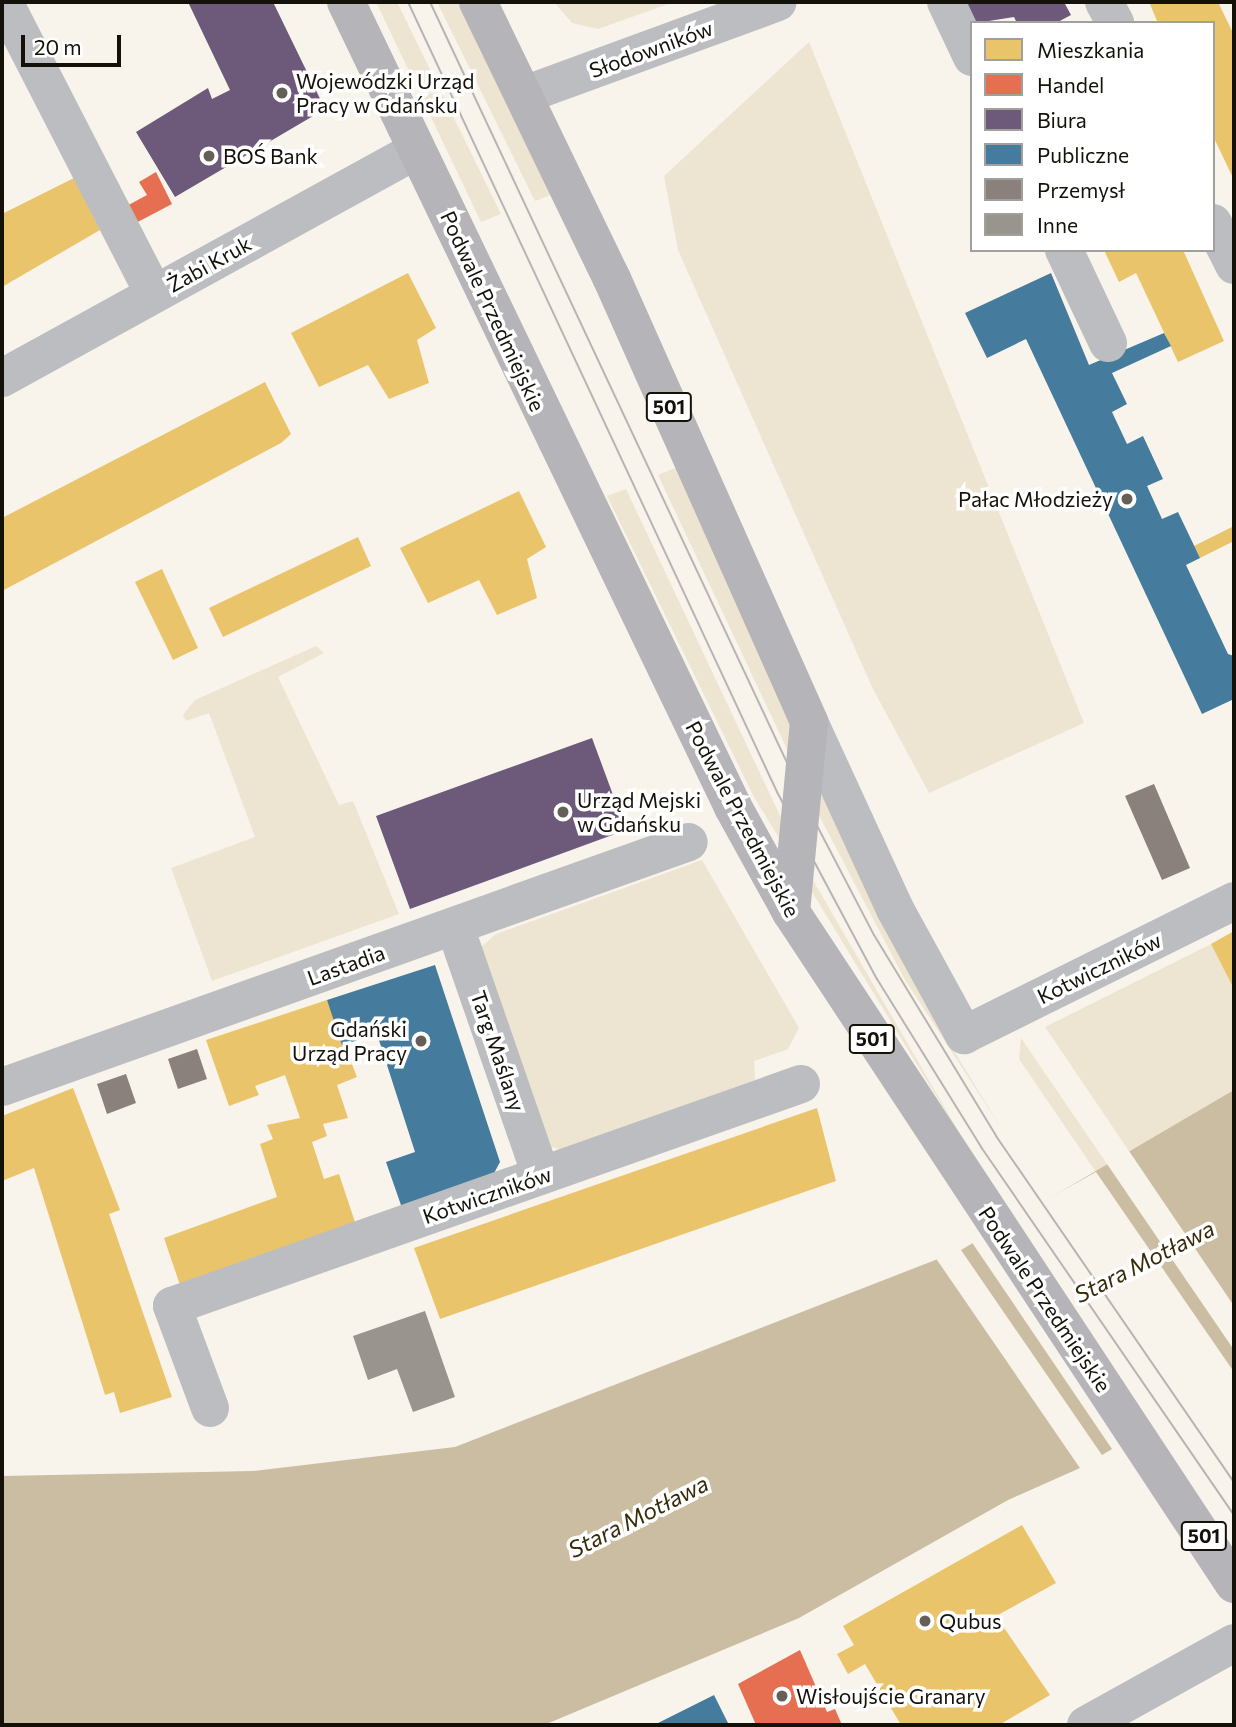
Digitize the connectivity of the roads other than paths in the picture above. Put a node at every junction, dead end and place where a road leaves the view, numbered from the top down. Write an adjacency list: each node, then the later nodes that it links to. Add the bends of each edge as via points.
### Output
1 (4, 2): 14 (street)
2 (346, 2): 10 (main road, Podwale Przedmiejskie / 501)
3 (478, 2): 9 (main road, 501)
4 (778, 2): 9 (street, Słodowników)
5 (946, 2): 8 (street)
6 (1104, 2): 7 (street)
7 (1114, 21)
8 (970, 53)
9 (524, 95): 17 (main road, 501)
10 (416, 150): 14 (street, Żabi Kruk); 20 (main road, Podwale Przedmiejskie / 501, via 733,807)
11 (1215, 227): 13 (street)
12 (1065, 252): 15 (street)
13 (1234, 265)
14 (154, 294): 16 (street, Żabi Kruk)
15 (1108, 343)
16 (2, 378)
17 (809, 722): 19 (street, Kotwiczników, via 895,909 964,1035); 20 (main road)
18 (689, 842): 21 (street, Lastadia)
19 (1234, 901)
20 (791, 912): 26 (main road, Podwale Przedmiejskie / 501)
21 (455, 927): 23 (street, Lastadia); 24 (street, Targ Maślany)
22 (801, 1084): 24 (street, Kotwiczników)
23 (2, 1087)
24 (541, 1176): 25 (street, Kotwiczników, via 172,1306)
25 (210, 1408)
26 (1234, 1584)
27 (1234, 1643): 28 (street)
28 (1086, 1725)

